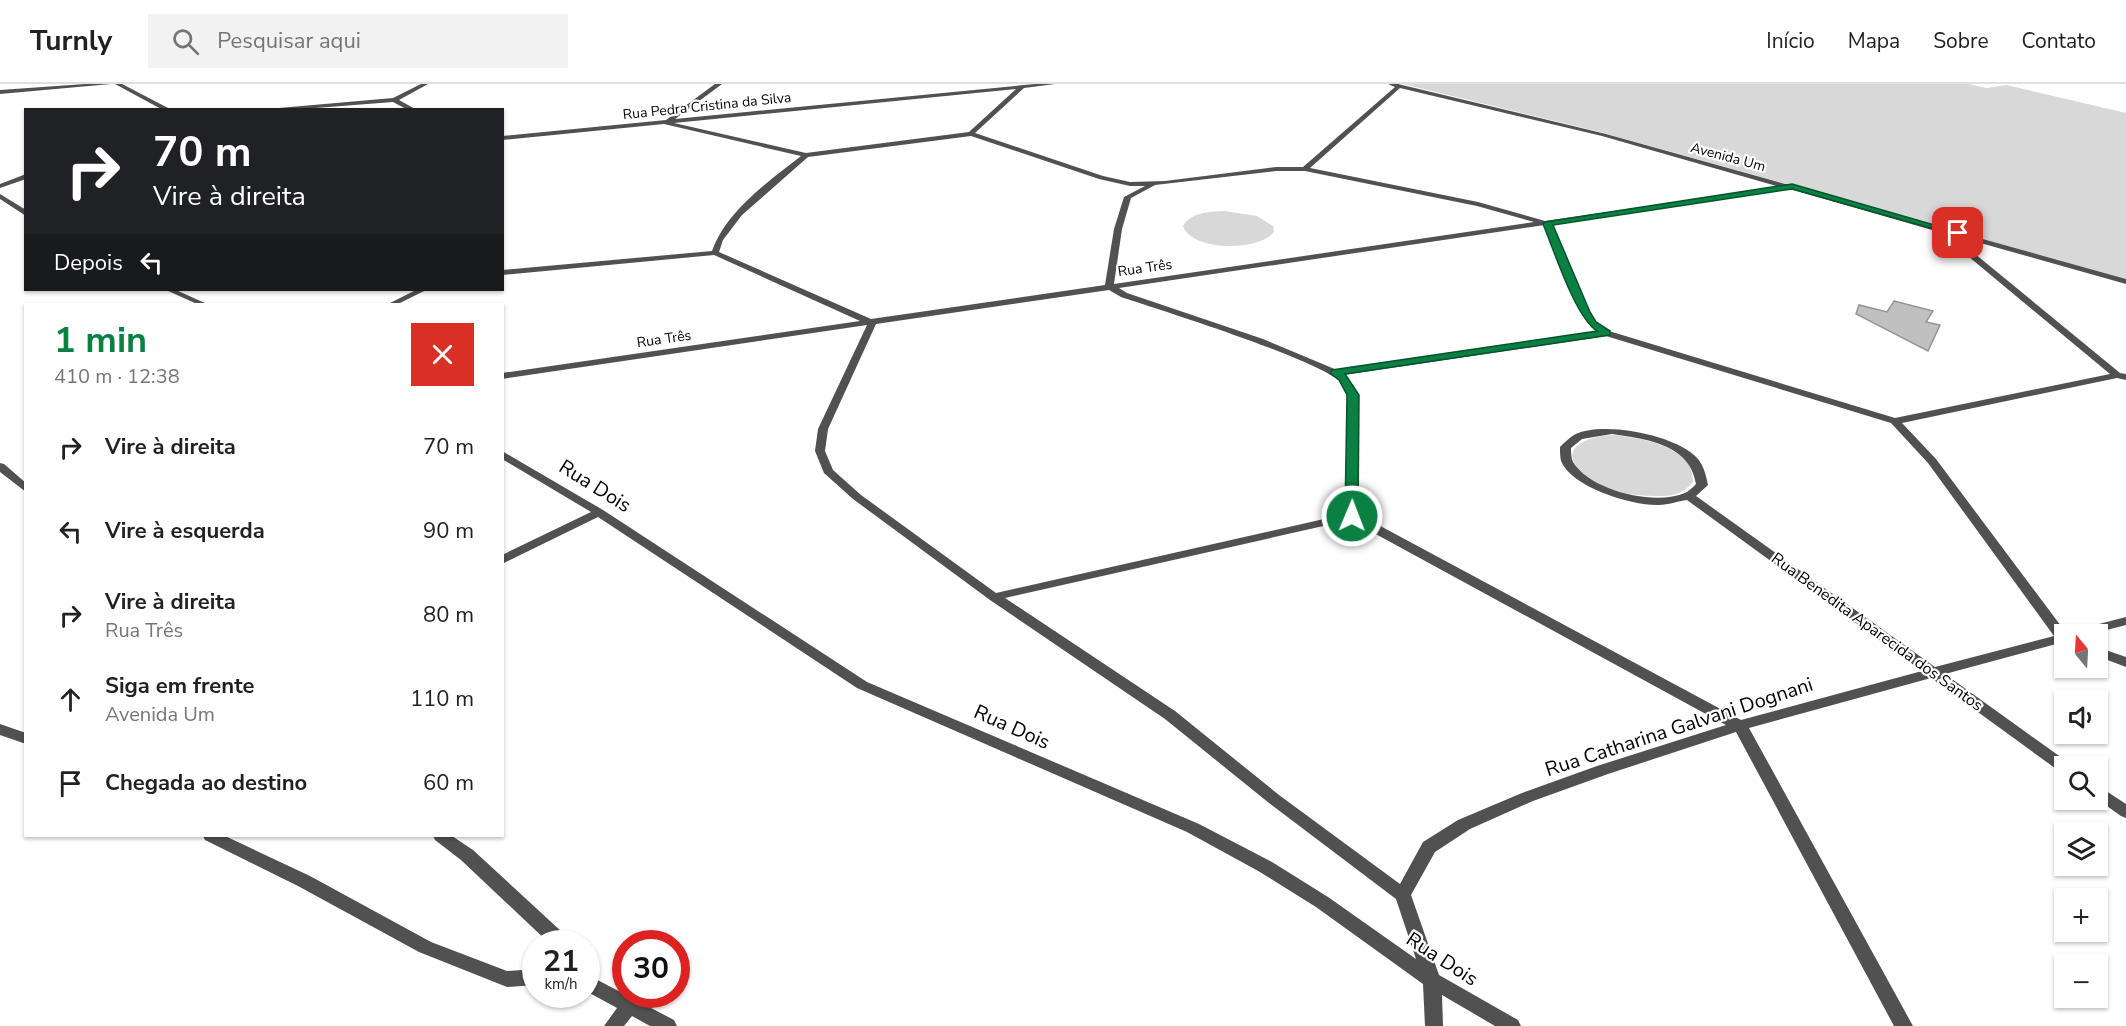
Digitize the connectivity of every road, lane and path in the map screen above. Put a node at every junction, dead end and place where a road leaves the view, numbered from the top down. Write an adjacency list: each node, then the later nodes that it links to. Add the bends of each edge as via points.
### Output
1 (108, 84): 8 (street)
2 (118, 84): 10 (street)
3 (425, 84): 9 (street)
4 (719, 84): 13 (street)
5 (1052, 84): 6 (street, Rua Pedra Cristina da Silva)
6 (1019, 85): 13 (street, Rua Pedra Cristina da Silva); 14 (street)
7 (1395, 85): 17 (street); 23 (street, Avenida Um, via 1604,135)
8 (0, 92)
9 (394, 100): 11 (street); 12 (street)
10 (165, 108)
11 (285, 108)
12 (410, 108)
13 (666, 123): 15 (street, Rua Pedra Cristina da Silva); 16 (street)
14 (971, 134): 16 (street); 19 (street)
15 (504, 138)
16 (806, 155): 29 (street, via 730,224 717,241)
17 (1305, 169): 21 (street); 27 (street, via 1478,204)
18 (24, 177): 22 (street)
19 (1114, 182): 21 (street); 25 (street)
20 (24, 184): 22 (street)
21 (1156, 184): 25 (street)
22 (0, 186)
23 (1792, 187): 27 (street, Rua Três); 28 (street, Avenida Um)
24 (0, 196): 26 (street)
25 (1128, 197): 32 (street, via 1120,218)
26 (24, 213)
27 (1548, 224): 32 (street, Rua Três); 38 (street, via 1585,312)
28 (1937, 227): 31 (street, Avenida Um); 41 (street)
29 (715, 253): 30 (street); 37 (street)
30 (504, 273)
31 (2126, 282)
32 (1109, 286): 37 (street, Rua Três); 39 (street, via 1124,295 1260,341)
33 (172, 291): 35 (street)
34 (420, 291): 36 (street)
35 (201, 303)
36 (394, 303)
37 (872, 323): 40 (street, Rua Três); 50 (street, via 824,429 820,451 828,471 857,497)
38 (1606, 333): 39 (street); 42 (street)
39 (1336, 373): 48 (street, via 1353,395)
40 (504, 376)
41 (2121, 376): 42 (street)
42 (1894, 421): 53 (street, via 1932,461)
43 (504, 455): 47 (street, Rua Dois)
44 (0, 466): 45 (street)
45 (24, 487)
46 (1689, 496): 46 (street, via 1671,501 1616,495 1575,474 1565,461 1564,450 1579,436 1597,432 1658,440 1679,449 1702,473 1702,484); 57 (street, Rua Benedita Aparecida dos Santos)
47 (599, 512): 49 (street); 69 (street, Rua Dois, via 862,685 1193,828 1322,902)
48 (1352, 516): 50 (street); 58 (street)
49 (504, 559)
50 (994, 597): 66 (street, via 1170,715)
51 (2126, 621): 52 (street)
52 (2108, 626)
53 (2054, 627)
54 (2054, 641): 57 (street, Rua Catharina Galvani Dognani)
55 (2108, 655): 56 (street)
56 (2126, 662)
57 (1932, 672): 58 (street, Rua Catharina Galvani Dognani); 61 (street, Rua Benedita Aparecida dos Santos)
58 (1740, 726): 66 (street, Rua Catharina Galvani Dognani, via 1610,766 1510,804 1454,831 1429,846); 76 (street)
59 (0, 729): 60 (street)
60 (24, 738)
61 (2054, 760)
62 (2108, 799): 63 (street)
63 (2126, 812)
64 (213, 837): 68 (street, via 425,947 507,979)
65 (442, 837): 67 (street)
66 (1403, 895): 69 (street)
67 (548, 930)
68 (522, 978)
69 (1432, 980): 74 (street); 75 (street, Rua Dois)
70 (628, 1008): 72 (street)
71 (635, 1008): 73 (street)
72 (614, 1026)
73 (668, 1026)
74 (1434, 1026)
75 (1512, 1026)
76 (1904, 1026)

